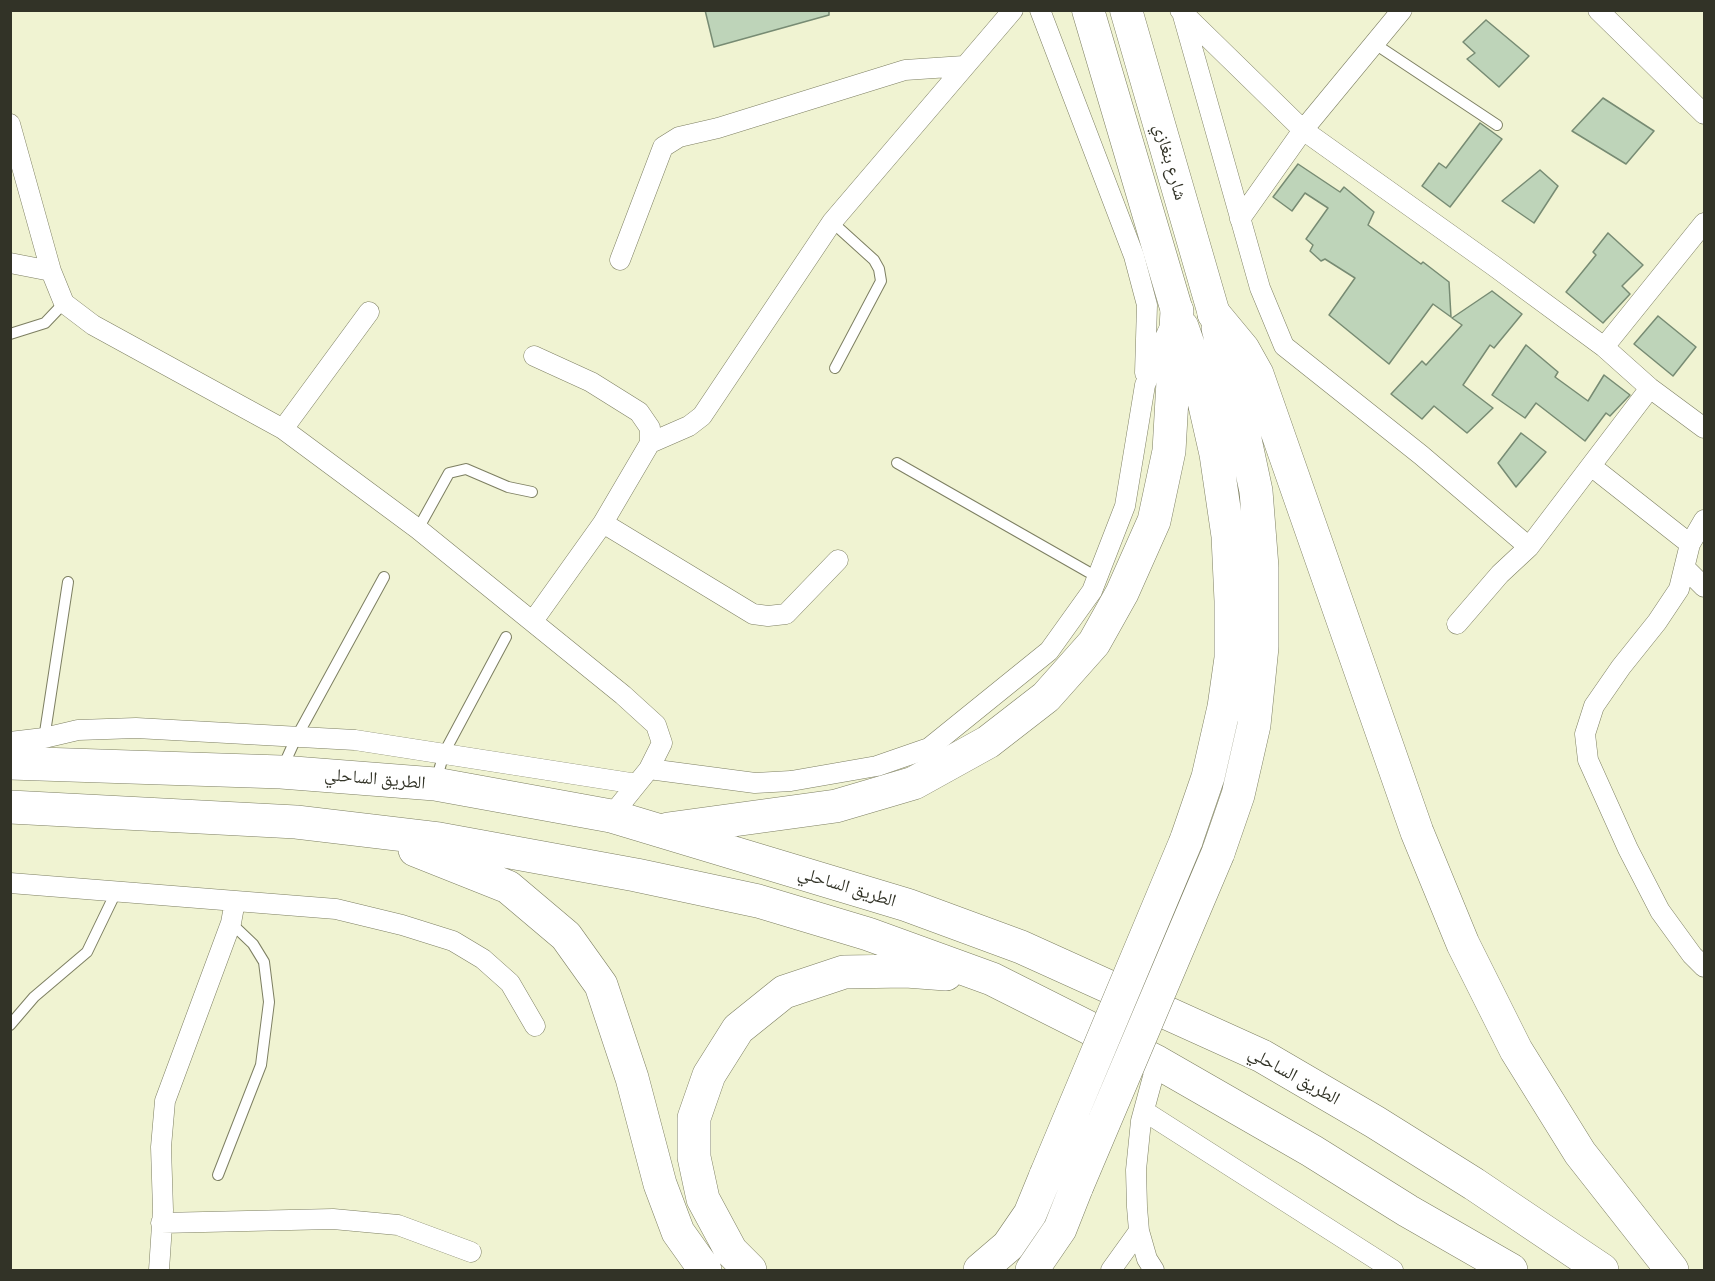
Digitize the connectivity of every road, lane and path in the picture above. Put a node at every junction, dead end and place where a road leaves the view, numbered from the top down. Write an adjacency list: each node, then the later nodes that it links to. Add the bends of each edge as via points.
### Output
1 (1013, 10): 9 (street)
2 (1040, 10): 28 (street, via 1134,256 1147,305)
3 (1088, 10): 21 (main road, شارع بنغازي)
4 (1126, 10): 23 (main road, شارع بنغازي)
5 (1402, 10): 8 (street)
6 (1598, 10): 10 (street)
7 (1181, 11): 13 (street); 14 (street)
8 (1375, 44): 12 (lane); 13 (street)
9 (964, 66): 15 (street); 17 (street, via 905,70 718,129 679,137 663,147)
10 (1704, 114)
11 (10, 124): 19 (street)
12 (1497, 125)
13 (1303, 130): 14 (street); 25 (street)
14 (1240, 219): 40 (street, via 1260,288 1284,346)
15 (832, 222): 27 (lane, via 874,260 880,281); 32 (street, via 702,416)
16 (1704, 223): 25 (street)
17 (621, 260)
18 (10, 263): 19 (street)
19 (51, 271): 20 (street)
20 (64, 303): 24 (lane, via 45,323); 31 (street, via 93,325)
21 (1177, 311): 28 (street); 60 (highway, via 1169,451 1154,521 1122,593 1094,643 1046,697 988,742 914,783 836,806); 78 (highway, bridge, via 1197,370 1216,454 1228,536 1231,658 1224,707 1208,777 1186,841 1030,1214 1008,1246)
22 (369, 312): 31 (street)
23 (1214, 314): 79 (highway, bridge, via 1256,491 1262,567 1262,647 1254,725 1238,795 1218,852 1060,1229); 85 (highway, via 1243,349 1257,374 1417,832 1463,944 1516,1050 1580,1153)
24 (10, 333)
25 (1604, 347): 29 (street)
26 (534, 356): 32 (street, via 591,382 639,412 650,428)
27 (835, 368)
28 (1145, 385): 44 (street, via 1125,506)
29 (1650, 388): 30 (street); 34 (street)
30 (1704, 428)
31 (283, 429): 38 (street)
32 (650, 443): 37 (street)
33 (897, 463): 44 (lane)
34 (1591, 466): 39 (street); 40 (street)
35 (532, 492): 38 (lane, via 508,487 466,469 449,473)
36 (1704, 520): 39 (street)
37 (603, 523): 41 (street, via 753,614 786,614); 47 (street)
38 (418, 529): 47 (street)
39 (1690, 544): 42 (street)
40 (1529, 547): 48 (street)
41 (838, 560)
42 (1685, 568): 46 (street); 65 (street, via 1679,590 1594,706 1585,734 1588,760 1628,849 1660,911)
43 (384, 577): 50 (lane)
44 (1097, 577): 55 (street, via 1092,591 1049,651 928,748 877,766 791,781)
45 (68, 582): 52 (lane)
46 (1704, 587)
47 (533, 621): 55 (street, via 656,725 662,743)
48 (1457, 624)
49 (506, 637): 53 (lane)
50 (296, 738): 52 (street, via 136,728 78,730); 53 (street, via 355,740); 54 (lane)
51 (10, 742): 52 (street)
52 (36, 753): 54 (highway, الطريق الساحلي)
53 (444, 753): 55 (street); 56 (lane)
54 (281, 772): 56 (highway, الطريق الساحلي)
55 (643, 777): 58 (street)
56 (435, 784): 58 (highway, الطريق الساحلي)
57 (10, 807): 59 (highway)
58 (611, 816): 60 (highway, الطريق الساحلي)
59 (296, 822): 66 (highway, via 439,839 758,901 868,934); 76 (highway, via 424,853 508,887 566,936 601,986 632,1078 660,1184 678,1232)
60 (661, 830): 84 (highway, الطريق الساحلي, via 907,905 1021,946 1262,1056 1474,1184)
61 (10, 883): 62 (street)
62 (116, 892): 63 (street); 67 (lane, via 87,952 34,998)
63 (235, 901): 64 (street); 68 (street, via 336,909 453,941 483,959 510,983)
64 (231, 923): 71 (lane, via 264,962 269,1002 261,1065); 72 (street, via 165,1101 160,1147)
65 (1704, 968)
66 (992, 979): 69 (highway); 77 (highway, via 906,971 844,972 784,992 738,1029 709,1075 694,1118 694,1157 703,1199 730,1251)
67 (10, 1025)
68 (535, 1026)
69 (1157, 1062): 70 (street); 83 (highway)
70 (1144, 1111): 73 (street, via 1136,1170); 82 (street)
71 (218, 1175)
72 (161, 1223): 74 (street, via 333,1219 376,1222 398,1225); 75 (street)
73 (1140, 1231): 80 (street); 81 (street)
74 (471, 1252)
75 (159, 1270)
76 (705, 1270)
77 (750, 1270)
78 (980, 1270)
79 (1032, 1270)
80 (1111, 1270)
81 (1154, 1270)
82 (1393, 1270)
83 (1511, 1270)
84 (1602, 1270)
85 (1672, 1270)

